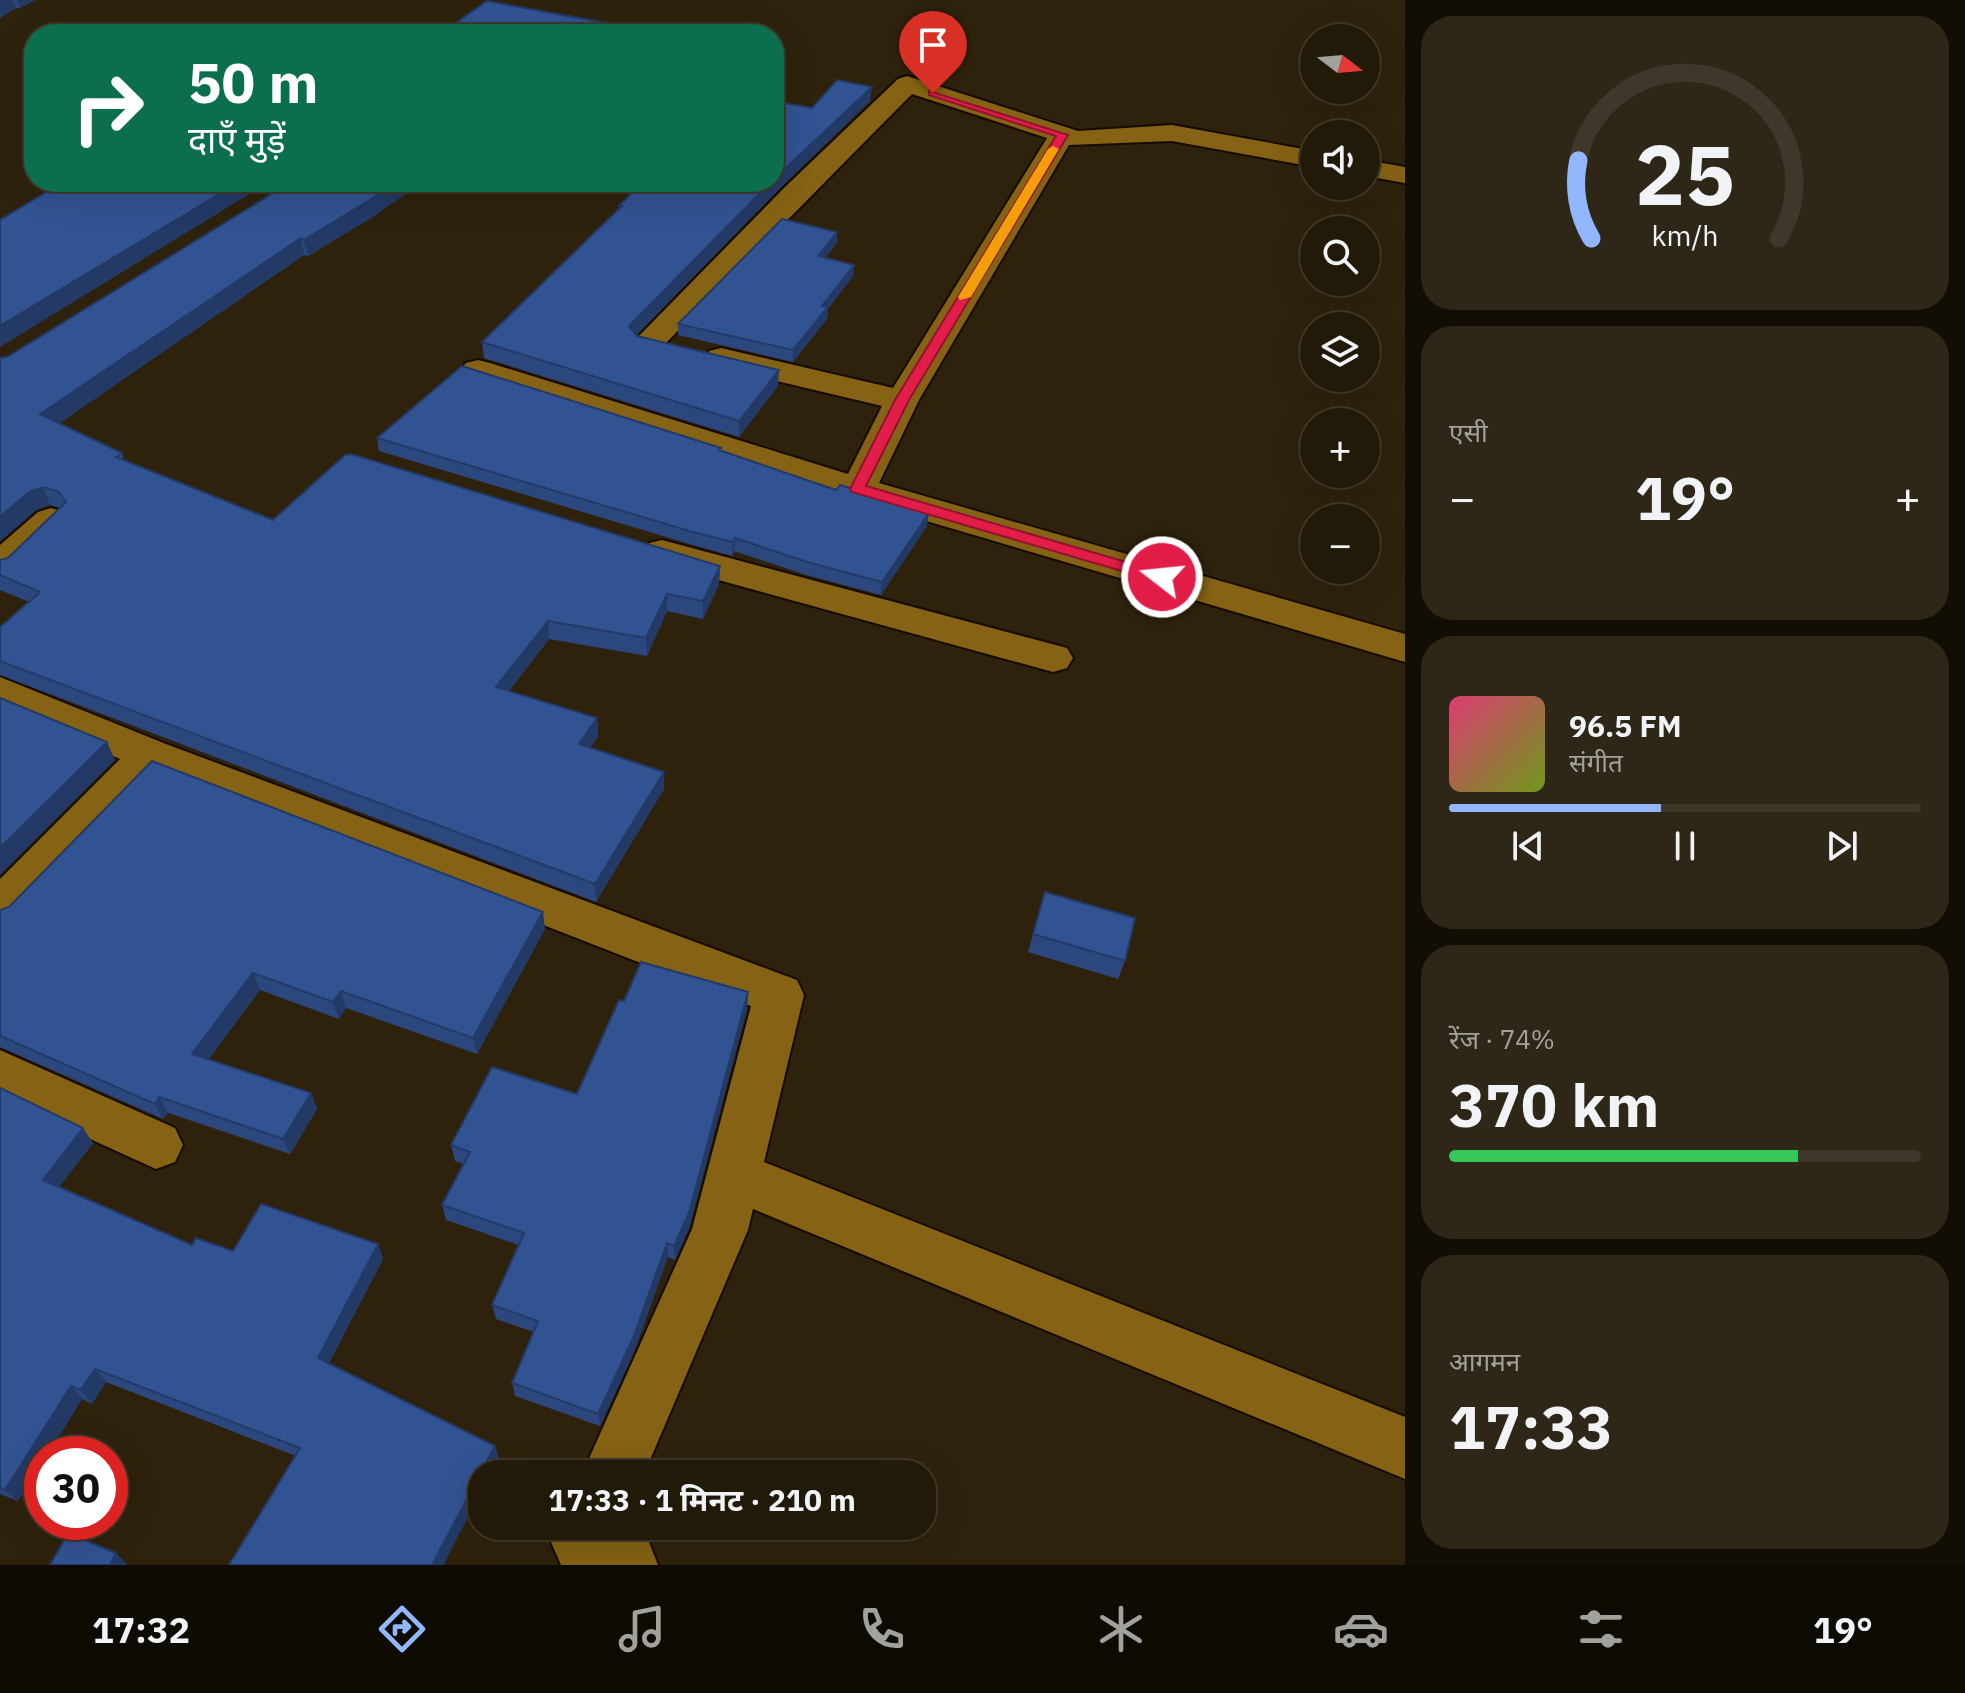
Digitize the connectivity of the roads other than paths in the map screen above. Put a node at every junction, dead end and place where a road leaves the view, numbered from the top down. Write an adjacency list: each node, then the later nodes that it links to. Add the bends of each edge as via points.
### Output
1 (1062, 135): 2 (street, via 1076,139 1172,133); 6 (street); 6 (street, via 907,84 649,342)
2 (1300, 156)
3 (1380, 171): 4 (street)
4 (1405, 175)
5 (478, 370): 7 (street)
6 (902, 400): 7 (street)
7 (858, 489): 11 (street)
8 (51, 520): 10 (street)
9 (635, 544): 12 (street)
10 (0, 565)
11 (1405, 648)
12 (1053, 658)
13 (0, 692): 14 (street)
14 (151, 755): 15 (street); 18 (street, via 779,995)
15 (0, 909)
16 (0, 1073): 17 (street)
17 (156, 1145)
18 (734, 1175): 19 (street); 20 (street, via 720,1230)
19 (1405, 1448)
20 (619, 1460)

